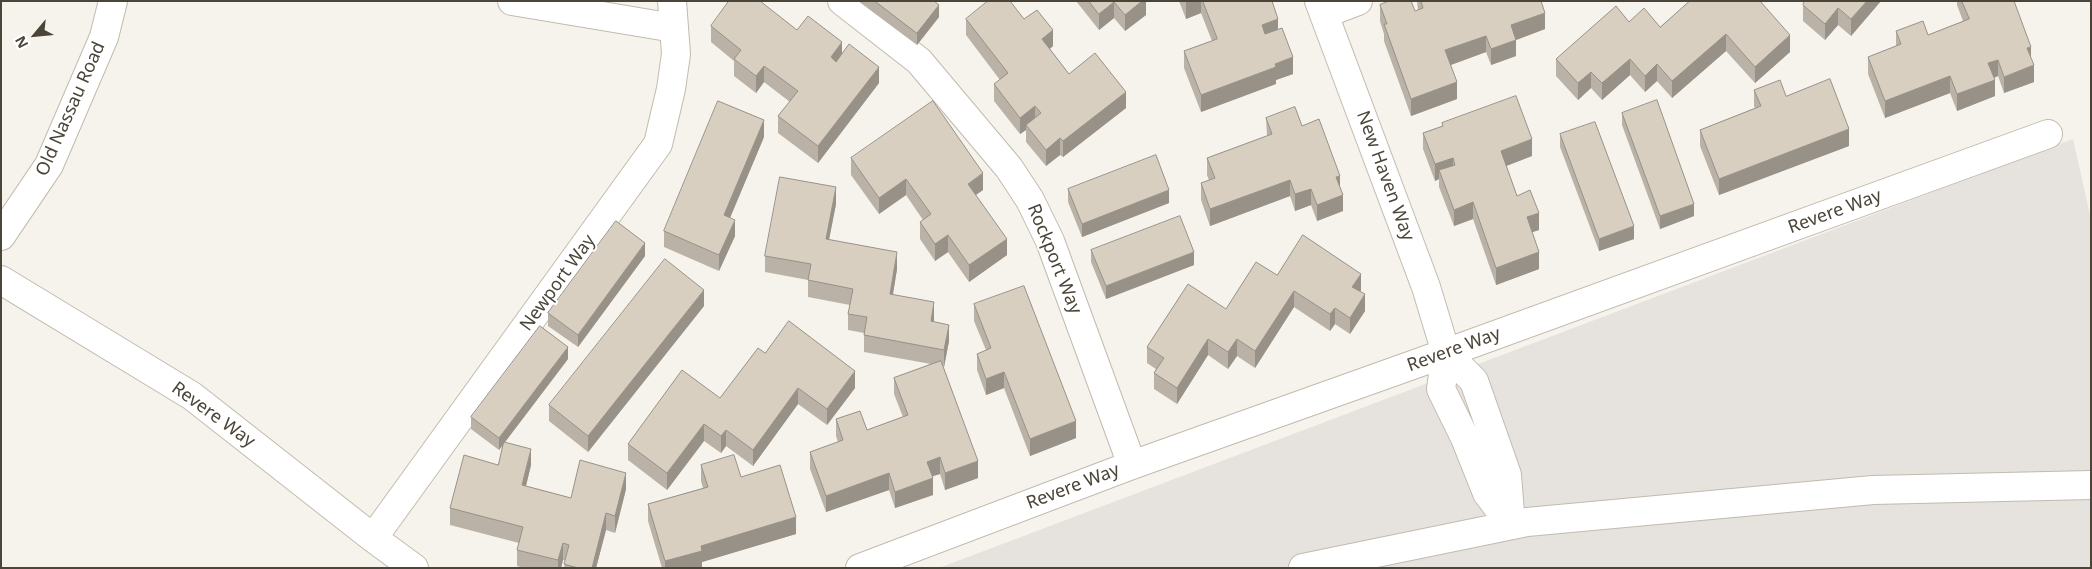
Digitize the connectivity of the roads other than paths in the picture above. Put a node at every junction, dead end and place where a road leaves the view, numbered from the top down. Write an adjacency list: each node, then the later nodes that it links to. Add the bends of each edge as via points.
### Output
1 (113, 1): 9 (street, Old Nassau Road, via 104,37 50,165)
2 (512, 1): 7 (street)
3 (672, 1): 7 (street, Newport Way)
4 (842, 1): 12 (street, Rockport Way, via 919,61 1009,168 1030,200 1050,241)
5 (1358, 1): 6 (street)
6 (1321, 8): 11 (street, New Haven Way, via 1426,287)
7 (674, 28): 15 (street, Newport Way, via 676,54 658,144)
8 (2048, 134): 11 (street, Revere Way)
9 (1, 236)
10 (1, 280): 15 (street, Revere Way, via 192,396)
11 (1446, 354): 12 (street, Revere Way); 14 (street, New Haven Way, via 1442,389 1487,493)
12 (1132, 465): 17 (street, Revere Way)
13 (2091, 485): 14 (street, via 1873,490)
14 (1511, 525): 18 (street)
15 (373, 538): 16 (street, Revere Way)
16 (414, 568)
17 (860, 568)
18 (1303, 568)

